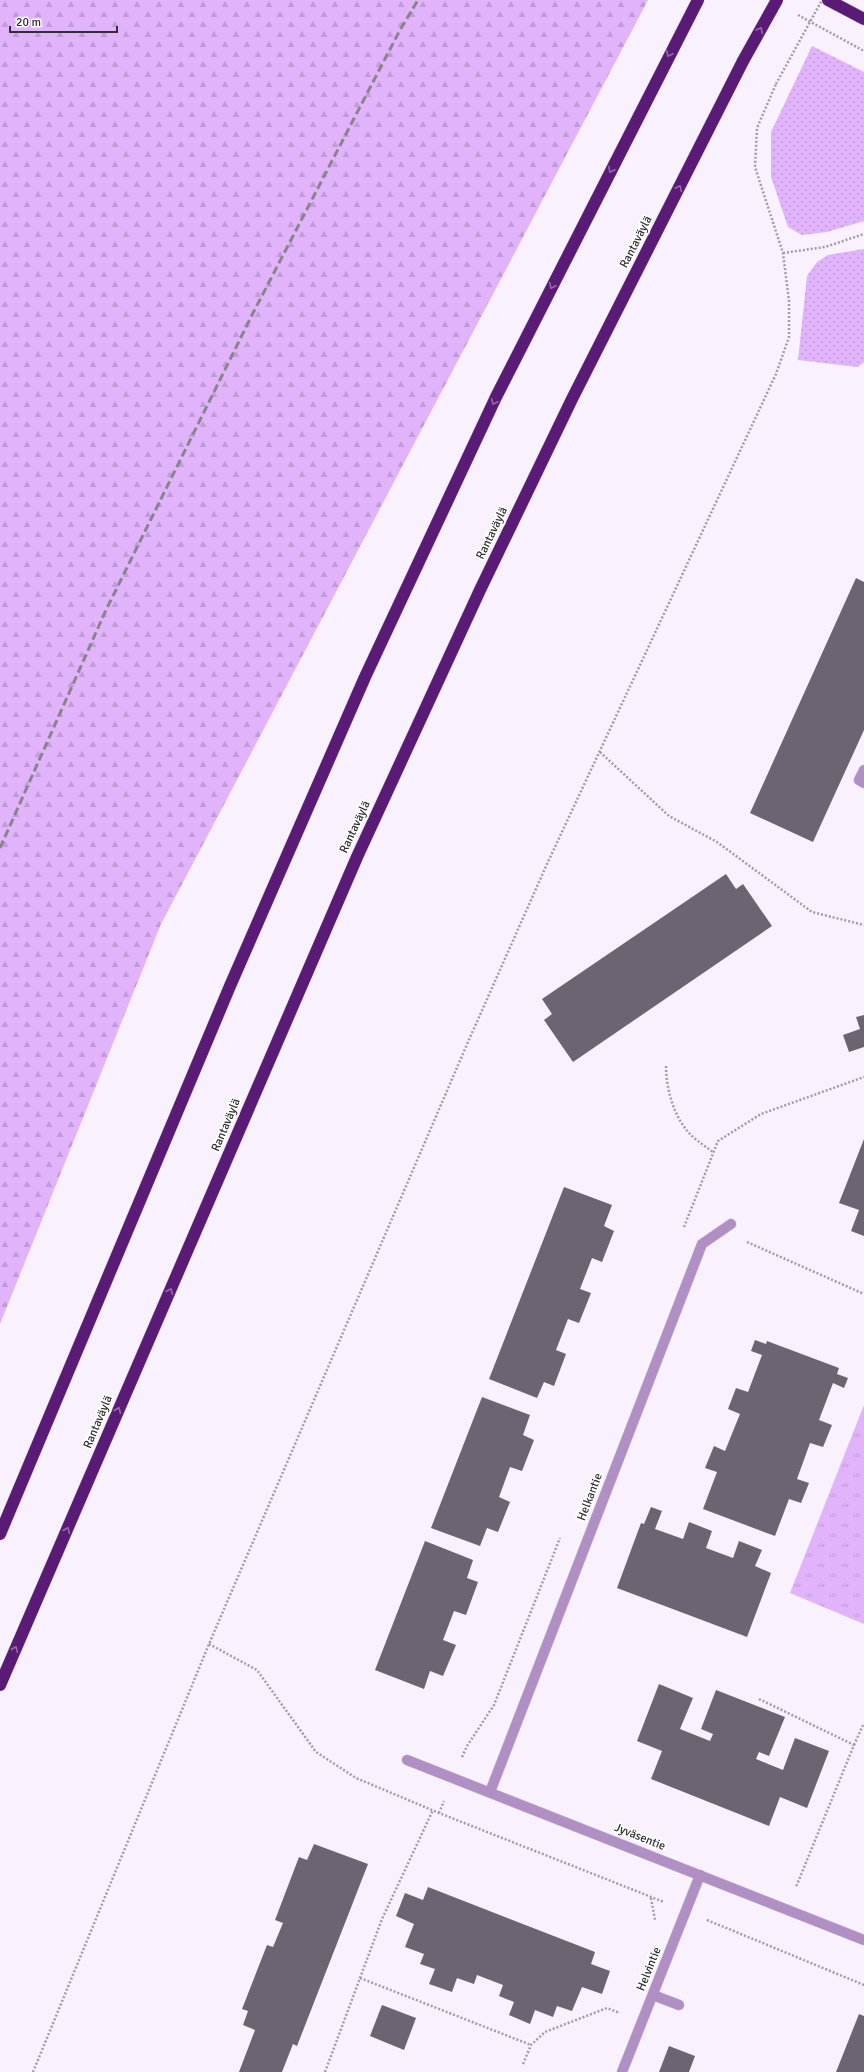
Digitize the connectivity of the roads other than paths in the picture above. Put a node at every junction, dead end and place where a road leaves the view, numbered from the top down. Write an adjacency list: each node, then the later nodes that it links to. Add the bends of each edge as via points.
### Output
1 (698, 0): 8 (highway, one-way to 8, via 496,397 365,677 230,986)
2 (777, 0): 9 (highway, Rantaväylä, one-way to 2, bridge, via 357,857 480,590 572,399 743,61)
3 (828, 0): 4 (highway)
4 (864, 19)
5 (864, 770): 6 (street, via 859,780)
6 (864, 783)
7 (731, 1224): 11 (street, Helkantie, via 702,1244)
8 (0, 1534)
9 (0, 1685)
10 (407, 1760): 11 (street, Jyväsentie)
11 (490, 1792): 12 (street, Jyväsentie)
12 (700, 1875): 13 (street, Jyväsentie); 14 (street, Helvintie)
13 (864, 1940)
14 (653, 1995): 15 (street); 16 (street, Helvintie)
15 (680, 2005)
16 (622, 2072)

